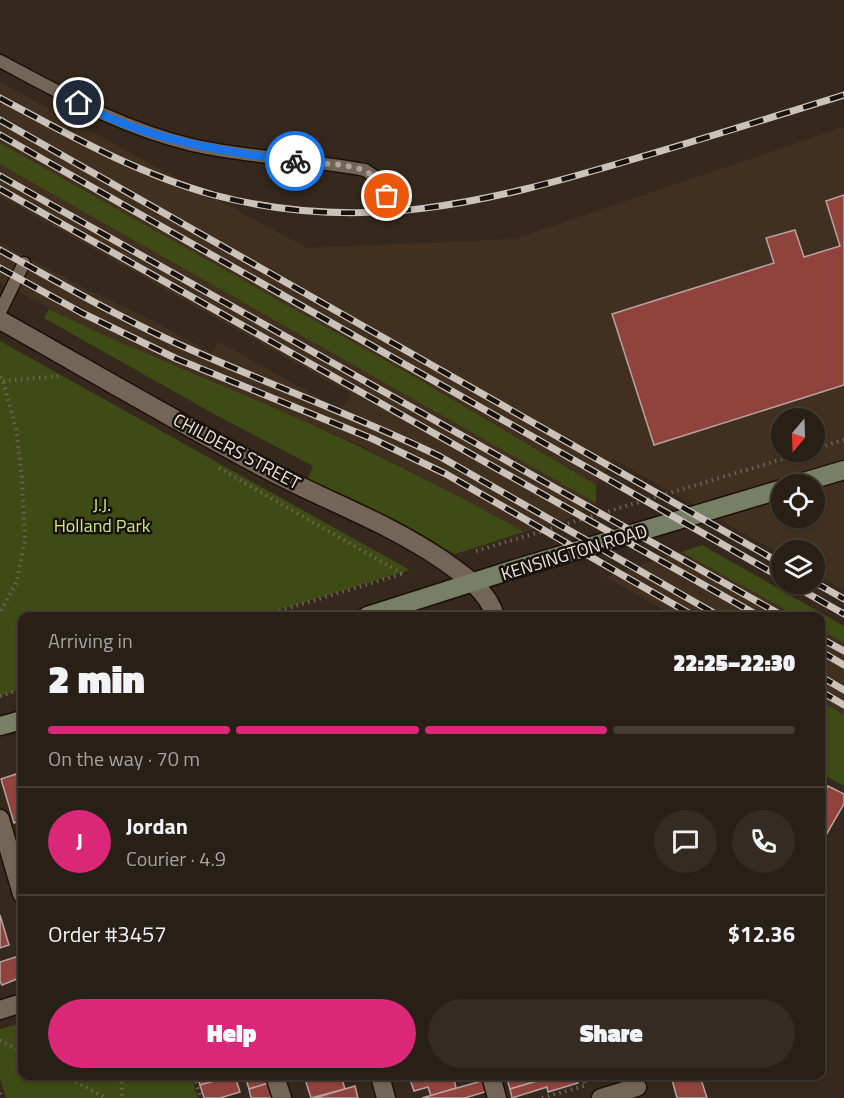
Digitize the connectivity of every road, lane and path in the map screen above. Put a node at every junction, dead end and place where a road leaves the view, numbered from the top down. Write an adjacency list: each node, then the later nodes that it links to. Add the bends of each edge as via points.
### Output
1 (0, 61): 2 (lane, via 95,112 157,135 230,153 365,170 384,185)
2 (390, 213)
3 (24, 263): 4 (lane)
4 (0, 312)
5 (0, 320): 16 (street, CHILDERS STREET, via 262,467 416,544)
6 (2, 379): 7 (path, via 59,376); 20 (path, via 16,429 25,539 17,580)
7 (69, 382)
8 (844, 440): 9 (path)
9 (825, 446)
10 (773, 462): 15 (path)
11 (210, 463): 17 (path, via 403,574)
12 (844, 470): 13 (street)
13 (825, 476)
14 (771, 492): 16 (street, KENSINGTON ROAD)
15 (476, 551)
16 (472, 583): 18 (street, KENSINGTON ROAD); 19 (street, CHILDERS STREET)
17 (275, 612)
18 (380, 612)
19 (493, 612)
20 (0, 614)
21 (18, 690): 22 (path)
22 (0, 696)
23 (18, 721): 24 (street)
24 (0, 726)
25 (0, 819): 26 (street)
26 (18, 870)
27 (18, 1004): 28 (street)
28 (0, 1010)
29 (0, 1040): 30 (path)
30 (18, 1050)
31 (72, 1080): 41 (path)
32 (122, 1080): 42 (path)
33 (195, 1080): 43 (path)
34 (276, 1080): 44 (street)
35 (381, 1080): 45 (street)
36 (492, 1080): 46 (street)
37 (637, 1087): 38 (street)
38 (599, 1090): 47 (path)
39 (0, 1093): 40 (path)
40 (2, 1098)
41 (106, 1098)
42 (122, 1098)
43 (201, 1098)
44 (282, 1098)
45 (386, 1098)
46 (497, 1098)
47 (542, 1098)

